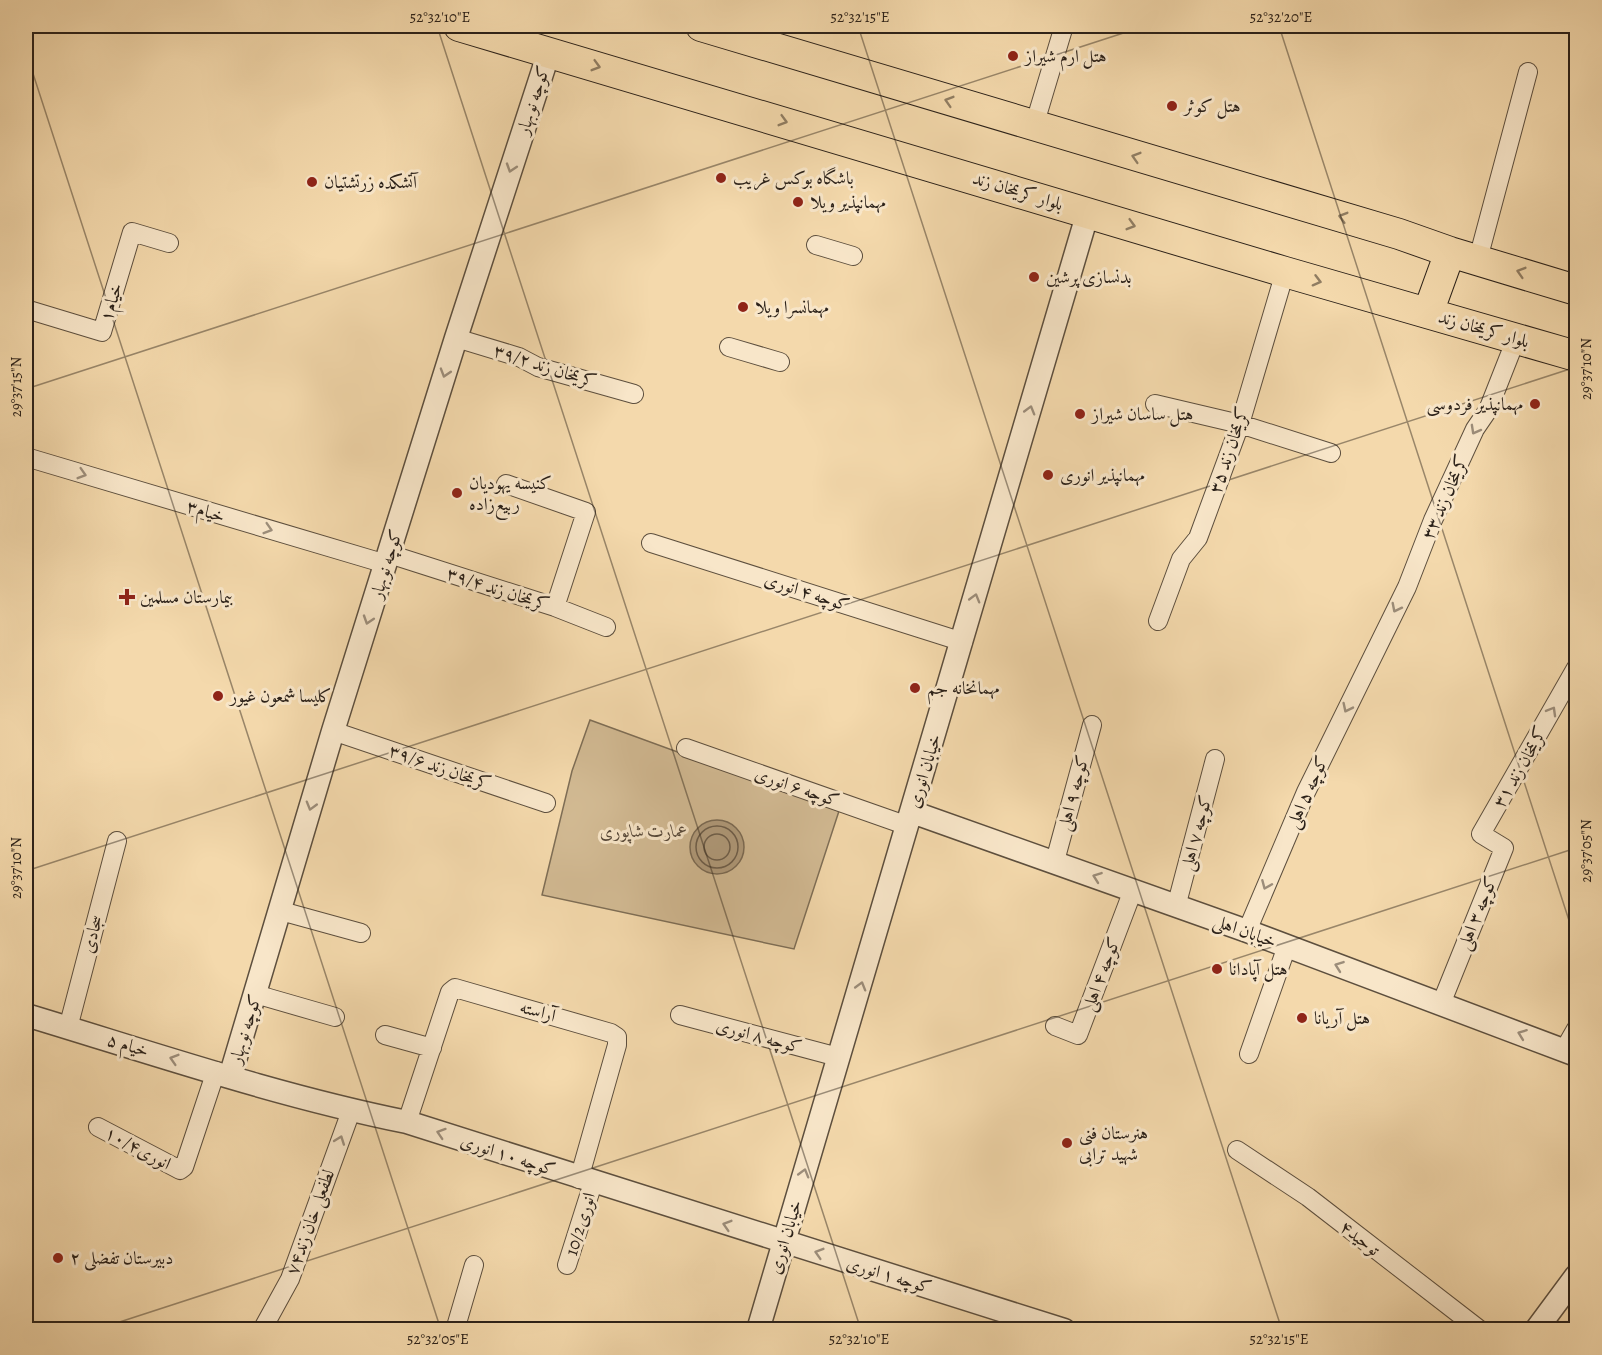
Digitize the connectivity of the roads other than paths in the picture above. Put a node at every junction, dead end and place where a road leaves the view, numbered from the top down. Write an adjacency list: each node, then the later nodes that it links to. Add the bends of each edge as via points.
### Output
1 (459, 26): 4 (main road, بلوار کریمخان زند)
2 (701, 26): 6 (main road, one-way to 2)
3 (1064, 26): 6 (street)
4 (549, 52): 7 (main road, بلوار کریمخان زند, one-way to 7); 16 (street, کوچه نوبهار, one-way to 16)
5 (1528, 72): 11 (street)
6 (1034, 126): 11 (main road, one-way to 6)
7 (1088, 212): 12 (main road, بلوار کریمخان زند, one-way to 12); 32 (street, خیابان انوری, one-way to 7)
8 (170, 243): 14 (street, ۱خیام, via 132,232 102,332)
9 (816, 245): 10 (street)
10 (853, 256)
11 (1464, 256): 13 (main road, one-way to 11); 15 (main road)
12 (1285, 272): 15 (main road, بلوار کریمخان زند, one-way to 15); 23 (street, کریمخان زند ۳۵)
13 (1576, 290)
14 (26, 309)
15 (1428, 313): 17 (main road, بلوار کریمخان زند)
16 (456, 339): 21 (street, کریمخان زند ۳۹/۲); 28 (street, کوچه نوبهار, one-way to 28)
17 (1516, 339): 19 (main road, بلوار کریمخان زند); 33 (street, کریمخان زند ۳۳, one-way to 33, via 1488,410 1475,429 1407,587)
18 (729, 347): 20 (street)
19 (1576, 356)
20 (780, 362)
21 (634, 394)
22 (1155, 404): 23 (street)
23 (1240, 424): 24 (street); 30 (street, کریمخان زند ۳۵, via 1198,538 1181,559)
24 (1331, 453)
25 (26, 457): 28 (street, خیام۳, one-way to 28)
26 (506, 484): 29 (street, via 586,512)
27 (651, 543): 32 (street, کوچه ۴ انوری)
28 (388, 559): 29 (street, کریمخان زند ۳۹/۴); 36 (street, کوچه نوبهار, one-way to 36)
29 (555, 608): 31 (street, کریمخان زند ۳۹/۴)
30 (1158, 621)
31 (606, 627)
32 (963, 642): 40 (street, خیابان انوری)
33 (1373, 655): 47 (street, کوچه ۵ اهلی, one-way to 47, via 1306,792)
34 (1576, 668): 41 (street, کریمخان زند ۳۱, one-way to 34)
35 (1092, 725): 43 (street, کوچه ۹ اهلی)
36 (333, 731): 39 (street, کریمخان زند ۳۹/۶); 46 (street, کوچه نوبهار, one-way to 46)
37 (686, 748): 40 (street, کوچه ۶ انوری)
38 (1215, 759): 45 (street, کوچه ۷ اهلی)
39 (546, 803)
40 (910, 819): 43 (street, خیابان اهلی); 62 (street, خیابان انوری, one-way to 40)
41 (1481, 834): 51 (street, کوچه ۳ اهلی, via 1504,848)
42 (117, 841): 56 (street, سجادی)
43 (1055, 861): 44 (street, خیابان اهلی, one-way to 43)
44 (1133, 890): 45 (street, خیابان اهلی); 55 (street, کوچه ۴ اهلی, via 1078,1035)
45 (1176, 907): 47 (street, خیابان اهلی)
46 (281, 911): 48 (street); 50 (street, کوچه نوبهار)
47 (1247, 931): 49 (street, خیابان اهلی)
48 (361, 933)
49 (1287, 946): 51 (street, خیابان اهلی, one-way to 49); 60 (street)
50 (255, 994): 54 (street); 63 (street, کوچه نوبهار)
51 (1441, 1004): 61 (street, خیابان اهلی, one-way to 51)
52 (26, 1015): 56 (street, ۵ خیام)
53 (680, 1015): 62 (street, کوچه ۸ انوری)
54 (336, 1017)
55 (1055, 1026)
56 (68, 1028): 63 (street, ۵ خیام, one-way to 56)
57 (1576, 1029): 61 (street)
58 (385, 1035): 59 (street)
59 (432, 1048): 65 (street, آراسته); 68 (street, آراسته, via 450,992 455,988 617,1037)
60 (1249, 1053)
61 (1570, 1053)
62 (838, 1057): 69 (street, خیابان انوری, one-way to 62)
63 (223, 1074): 64 (street, کوچه ۱۰ انوری); 66 (street, انوری۱۰/۴, via 180,1170)
64 (351, 1111): 65 (street, کوچه ۱۰ انوری); 73 (street, لطفعلی خان زند۷۴, one-way to 64, via 290,1279)
65 (407, 1122): 68 (street, کوچه ۱۰ انوری, one-way to 65)
66 (98, 1127)
67 (1237, 1150): 77 (street, توحید۴, via 1308,1197)
68 (586, 1181): 69 (street, کوچه ۱۰ انوری, one-way to 68); 70 (street, انوری10/2)
69 (783, 1242): 75 (street, خیابان انوری); 76 (street, کوچه ۱ انوری, one-way to 69)
70 (567, 1264)
71 (474, 1265): 74 (street)
72 (1576, 1276): 78 (street)
73 (262, 1329)
74 (455, 1329)
75 (758, 1329)
76 (1064, 1329)
77 (1480, 1329)
78 (1536, 1329)

